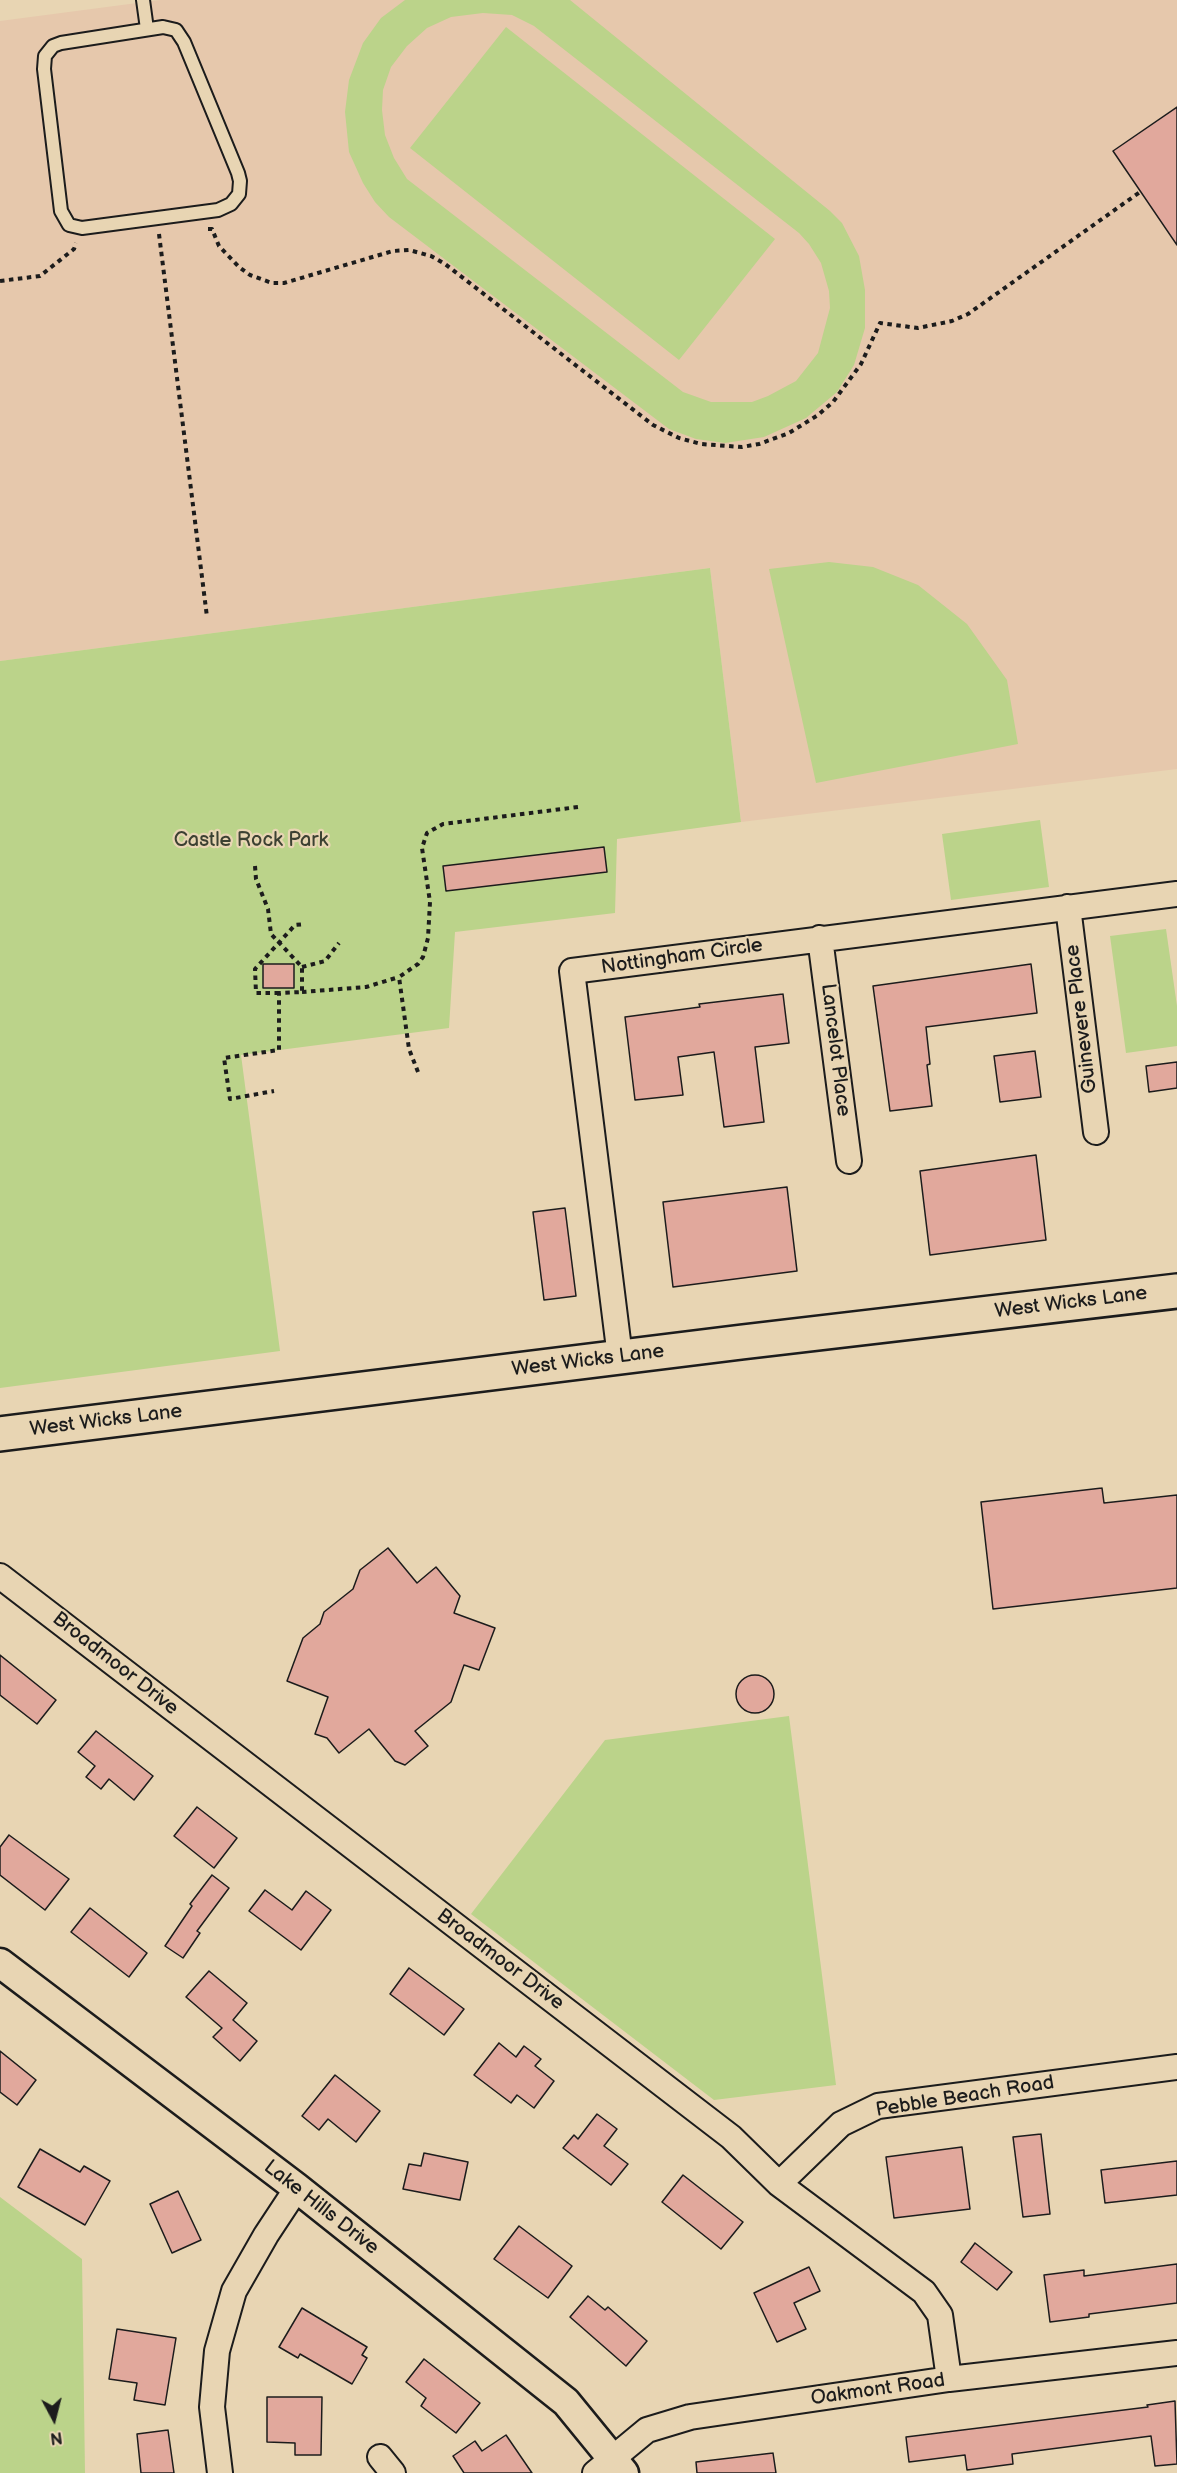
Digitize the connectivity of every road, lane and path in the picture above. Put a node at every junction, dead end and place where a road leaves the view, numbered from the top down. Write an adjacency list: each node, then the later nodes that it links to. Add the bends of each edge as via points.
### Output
1 (143, 0): 2 (lane)
2 (147, 29): 4 (lane, via 171,27 179,33 230,149 241,187 236,200 225,207); 5 (lane, via 61,43 45,56 62,211 69,225)
3 (1140, 192): 6 (path, via 968,314 918,328 880,323 861,364 833,402 789,433 742,447 701,444 653,425 431,256 409,250 393,251 284,283 272,283 239,267 219,246 212,229)
4 (157, 218): 5 (lane); 8 (path)
5 (82, 228): 9 (path, via 74,249 40,276)
6 (201, 230)
7 (170, 234): 8 (path)
8 (160, 236): 10 (path)
9 (0, 281)
10 (207, 617)
11 (578, 807): 20 (path, via 443,824 427,833 423,848 430,902 426,950 418,964)
12 (255, 866): 17 (path, via 271,934)
13 (1177, 894): 14 (street, Nottingham Circle)
14 (1068, 907): 16 (street, Nottingham Circle); 25 (street, Guinevere Place)
15 (305, 924): 17 (path, via 295,925)
16 (820, 938): 26 (street, Lancelot Place); 28 (street, Nottingham Circle, via 572,971)
17 (277, 943): 19 (path); 22 (path, via 255,969 256,993)
18 (339, 943): 19 (path, via 325,961)
19 (302, 967): 21 (path)
20 (399, 977): 21 (path, via 366,987); 23 (path, via 409,1049)
21 (302, 992): 22 (path)
22 (279, 993): 24 (path, via 279,1050 224,1058 230,1099)
23 (418, 1072)
24 (274, 1091)
25 (1096, 1132)
26 (849, 1161)
27 (1177, 1291): 28 (main road, West Wicks Lane)
28 (620, 1357): 29 (main road, West Wicks Lane)
29 (0, 1434)
30 (0, 1576): 33 (street, Broadmoor Drive, via 731,2138)
31 (0, 1963): 34 (street, Lake Hills Drive)
32 (1177, 2067): 33 (street, Pebble Beach Road, via 878,2106 841,2124)
33 (779, 2184): 36 (street, Broadmoor Drive, via 924,2292 940,2315)
34 (297, 2188): 37 (street, Lake Hills Drive, via 566,2402); 38 (street, via 234,2291 218,2351 212,2407)
35 (1177, 2353): 36 (street, Oakmont Road)
36 (949, 2379): 37 (street, Oakmont Road, via 690,2417 647,2430)
37 (611, 2469)
38 (220, 2473)

